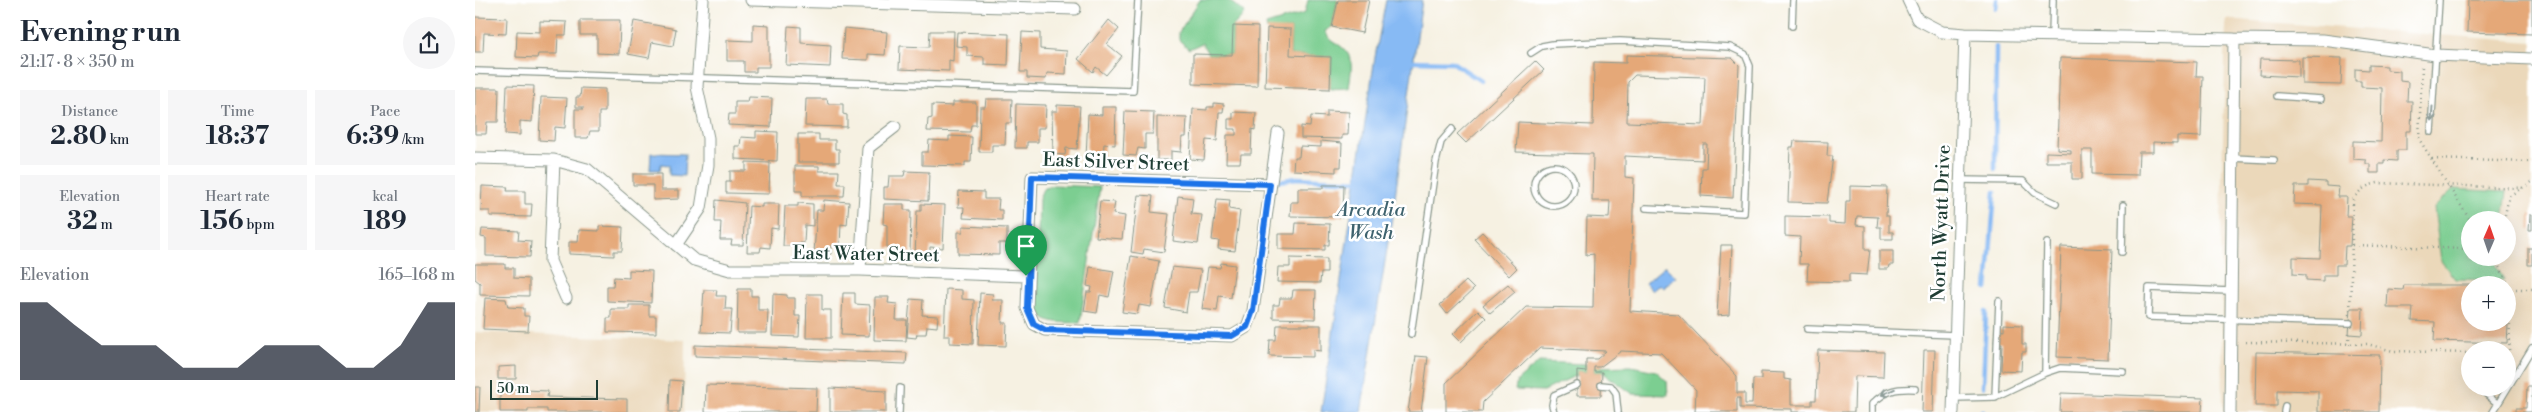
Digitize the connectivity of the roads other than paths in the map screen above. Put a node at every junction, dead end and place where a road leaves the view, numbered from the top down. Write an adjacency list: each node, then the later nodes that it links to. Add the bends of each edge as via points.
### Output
1 (703, 0): 17 (street)
2 (751, 0): 8 (street)
3 (1138, 0): 17 (lane, via 1133,91)
4 (1793, 0): 9 (lane)
5 (1908, 0): 10 (street, via 1917,19 1942,32)
6 (2053, 0): 11 (lane)
7 (2439, 0): 14 (lane)
8 (1075, 9)
9 (1792, 26)
10 (1965, 34): 11 (street); 28 (street, North Wyatt Drive)
11 (2052, 36): 12 (street)
12 (2234, 39): 14 (street, via 2323,40); 25 (street)
13 (1531, 54): 33 (lane, via 1542,46 1553,44 1620,41 1730,47 1745,54 1750,66 1743,213)
14 (2436, 55): 15 (street); 22 (lane, one-way to 22)
15 (2532, 59)
16 (475, 70): 17 (lane)
17 (698, 78): 35 (street, via 697,87 709,138 708,165 701,208)
18 (2277, 96): 19 (lane)
19 (2321, 99)
20 (895, 127): 37 (street, via 868,148)
21 (1452, 129): 45 (lane, via 1441,142 1436,162)
22 (2431, 132)
23 (1279, 133): 29 (street)
24 (475, 158): 26 (street, East Water Street)
25 (2232, 158): 27 (lane); 39 (street)
26 (554, 160): 35 (street, East Water Street, via 587,169); 40 (street, via 550,261)
27 (2274, 160)
28 (1960, 180): 31 (lane, via 2023,181 2035,193); 46 (street, North Wyatt Drive)
29 (1270, 184): 38 (street, East Silver Street, via 1032,177); 38 (street, via 1253,311 1247,327 1232,336 1045,330 1034,324 1027,308)
30 (1542, 202): 30 (lane, via 1556,206 1568,200 1574,188 1567,171 1555,166 1538,173 1534,185)
31 (2056, 203)
32 (2123, 205): 36 (lane)
33 (1646, 208)
34 (2047, 243): 49 (lane)
35 (677, 245): 37 (street, East Water Street, via 694,260 730,270)
36 (2122, 252)
37 (860, 270): 38 (street, East Water Street)
38 (1026, 276)
39 (2231, 291): 42 (street); 42 (lane, via 2149,288 2148,317)
40 (566, 298)
41 (1999, 301): 56 (lane)
42 (2230, 320): 43 (lane); 63 (street)
43 (2350, 323)
44 (1807, 329): 46 (lane)
45 (1411, 334)
46 (1955, 335): 55 (street, North Wyatt Drive)
47 (2532, 348): 57 (lane)
48 (2123, 371): 49 (lane, via 2060,368)
49 (2045, 373): 56 (lane)
50 (1577, 384): 59 (lane, via 1554,395)
51 (1601, 385): 60 (lane, via 1611,386 1616,393)
52 (899, 388): 58 (lane)
53 (1915, 389): 61 (lane, one-way to 61, via 1896,388 1883,393 1872,404)
54 (2488, 396): 57 (lane)
55 (1953, 398): 56 (lane); 62 (street, North Wyatt Drive)
56 (1995, 398)
57 (2498, 404): 64 (lane)
58 (899, 412)
59 (1554, 412)
60 (1618, 412)
61 (1872, 412)
62 (1953, 412)
63 (2230, 412)
64 (2493, 412)

